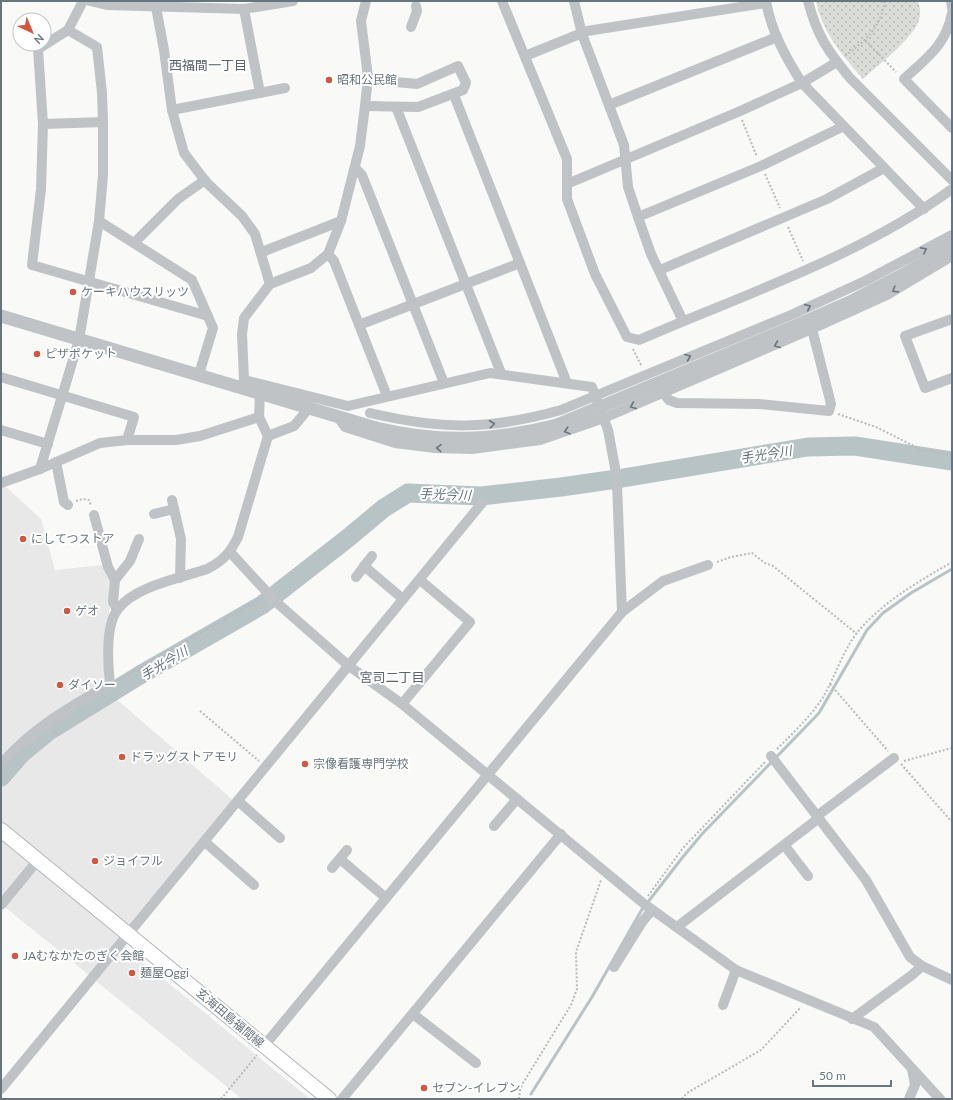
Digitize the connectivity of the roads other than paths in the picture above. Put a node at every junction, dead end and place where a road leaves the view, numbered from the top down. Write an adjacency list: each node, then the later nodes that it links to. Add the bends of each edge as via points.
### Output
1 (83, 1): 17 (street)
2 (90, 1): 13 (street, via 107,5)
3 (293, 1): 12 (street)
4 (366, 1): 22 (street, via 361,21)
5 (502, 1): 20 (street)
6 (574, 1): 18 (street)
7 (808, 1): 21 (street, via 814,24 824,46)
8 (951, 1): 14 (street)
9 (766, 2): 18 (street, via 587,31); 19 (street)
10 (416, 3): 16 (street, via 417,11)
11 (180, 4): 12 (street); 13 (street)
12 (238, 6): 25 (street)
13 (156, 7): 30 (street)
14 (952, 8)
15 (952, 13): 32 (street, via 949,28 937,49 904,79)
16 (411, 27)
17 (68, 30): 33 (street, via 97,47); 34 (street, via 38,49)
18 (582, 34): 20 (street); 27 (street)
19 (777, 37): 23 (street); 27 (street)
20 (525, 56): 42 (street, via 567,159)
21 (837, 62): 23 (street); 41 (street)
22 (368, 77): 26 (street, via 417,84 458,66 466,82 463,90); 28 (street)
23 (802, 83): 35 (street); 37 (street)
24 (285, 88): 25 (street)
25 (260, 93): 30 (street)
26 (454, 95): 29 (street, via 418,107); 54 (street)
27 (609, 105): 37 (street)
28 (365, 106): 29 (street); 38 (street)
29 (396, 107): 57 (street)
30 (172, 110): 40 (street, via 184,153)
31 (952, 112): 32 (street)
32 (944, 120): 36 (street)
33 (103, 122): 34 (street); 47 (street, via 103,175)
34 (43, 124): 56 (street, via 41,189 32,265)
35 (842, 127): 39 (street); 45 (street, via 761,166)
36 (952, 128)
37 (627, 160): 42 (street); 45 (street, via 628,187)
38 (355, 168): 46 (street); 59 (street, via 362,175)
39 (884, 168): 44 (street); 55 (street, via 827,198)
40 (205, 180): 49 (street, via 178,199); 51 (street, via 242,216 255,234)
41 (952, 180)
42 (567, 184): 63 (street, via 568,199 595,274 627,337 639,340)
43 (952, 189): 44 (street)
44 (924, 209): 63 (street, via 897,226 806,269)
45 (638, 217): 55 (street, via 651,254)
46 (341, 221): 51 (street); 52 (street)
47 (99, 222): 49 (street); 56 (street)
48 (952, 235): 69 (street, one-way to 48, via 865,281)
49 (134, 243): 61 (street, via 192,280)
50 (952, 246): 85 (street, bridge, via 850,302 557,425 496,438 455,439 428,438)
51 (262, 252): 58 (street)
52 (328, 254): 58 (street, via 311,268); 64 (street, via 334,260)
53 (952, 256): 65 (street, one-way to 65, via 887,295)
54 (520, 263): 57 (street); 73 (street)
55 (660, 270): 63 (street)
56 (90, 282): 61 (street); 66 (street)
57 (466, 283): 59 (street); 67 (street)
58 (270, 284): 74 (street, via 244,318)
59 (413, 304): 64 (street); 72 (street)
60 (1, 316): 66 (street)
61 (208, 316): 68 (street, via 213,328)
62 (952, 319): 71 (street, via 905,336 925,388)
63 (683, 321)
64 (359, 325): 78 (street)
65 (812, 330): 76 (street, one-way to 76); 76 (street, via 831,404 829,411 759,404 677,403)
66 (80, 340): 68 (street); 77 (street)
67 (501, 373): 72 (street); 73 (street)
68 (199, 374): 74 (street)
69 (649, 374): 76 (street); 79 (street)
70 (1, 377): 77 (street)
71 (952, 378)
72 (444, 383): 78 (street)
73 (567, 383): 79 (street, via 592,387)
74 (242, 384): 75 (street); 80 (street, via 348,406)
75 (260, 393): 81 (street); 82 (street)
76 (662, 393): 84 (street, one-way to 84)
77 (62, 395): 88 (street, via 134,417); 89 (street)
78 (388, 396): 80 (street)
79 (595, 396): 84 (street); 85 (street, one-way to 79, via 488,425 540,416)
80 (374, 399): 85 (street)
81 (309, 408): 83 (street); 87 (street, via 294,426)
82 (259, 417): 87 (street); 88 (street, via 200,436 176,440)
83 (338, 417): 84 (street, one-way to 83, via 540,440 472,449 395,443 345,427); 85 (street)
84 (604, 418): 92 (street)
85 (371, 422)
86 (1, 430): 89 (street)
87 (268, 436): 100 (street, via 238,537)
88 (127, 440): 90 (street, via 100,443)
89 (48, 444): 91 (street)
90 (56, 462): 91 (street); 95 (street, via 64,502)
91 (40, 469): 93 (street)
92 (616, 474)
93 (1, 483)
94 (617, 484): 110 (street)
95 (68, 504)
96 (482, 504): 107 (street)
97 (154, 514): 105 (street, via 173,505 181,539)
98 (94, 515): 106 (street, via 108,567)
99 (139, 538): 106 (street, via 130,560)
100 (230, 552): 105 (street, via 211,567); 111 (street, via 273,598)
101 (372, 556): 103 (street)
102 (708, 565): 110 (street, via 662,581)
103 (364, 566): 104 (street); 108 (street)
104 (356, 577)
105 (180, 578): 109 (street, via 143,591)
106 (115, 580): 109 (street, via 113,602)
107 (420, 580): 108 (street); 112 (street, via 470,622)
108 (404, 599): 111 (street)
109 (117, 609): 115 (street, via 107,655 110,684 46,722)
110 (622, 612): 116 (street)
111 (349, 666): 112 (street); 118 (street)
112 (402, 704): 116 (street)
113 (771, 756): 119 (street)
114 (894, 758): 119 (street)
115 (1, 764)
116 (488, 775): 117 (street); 132 (street)
117 (517, 799): 120 (street); 122 (street)
118 (238, 802): 123 (street); 124 (street)
119 (818, 817): 125 (street); 138 (street, via 866,880 910,957)
120 (494, 826)
121 (1, 830): 128 (main road, 玄海田島福間線)
122 (562, 834): 134 (street); 142 (street)
123 (280, 838)
124 (205, 842): 131 (street); 136 (street)
125 (785, 846): 130 (street); 135 (street)
126 (347, 850): 127 (street)
127 (340, 859): 129 (street); 132 (street)
128 (38, 860): 133 (street); 136 (main road, 玄海田島福間線)
129 (332, 868)
130 (808, 876)
131 (254, 885)
132 (386, 898): 144 (street)
133 (1, 904)
134 (652, 910): 135 (street); 137 (street)
135 (677, 927): 139 (street)
136 (129, 934): 144 (main road, 玄海田島福間線); 147 (street)
137 (614, 966)
138 (922, 966): 140 (street); 143 (street)
139 (736, 970): 141 (street); 143 (street)
140 (952, 980)
141 (723, 1005)
142 (413, 1014): 145 (street); 149 (street)
143 (852, 1019): 146 (street, via 874,1027)
144 (264, 1046): 148 (main road, 玄海田島福間線)
145 (476, 1063)
146 (912, 1069): 150 (street, via 914,1085); 151 (street)
147 (1, 1089)
148 (330, 1099)
149 (342, 1099)
150 (910, 1099)
151 (940, 1099)

